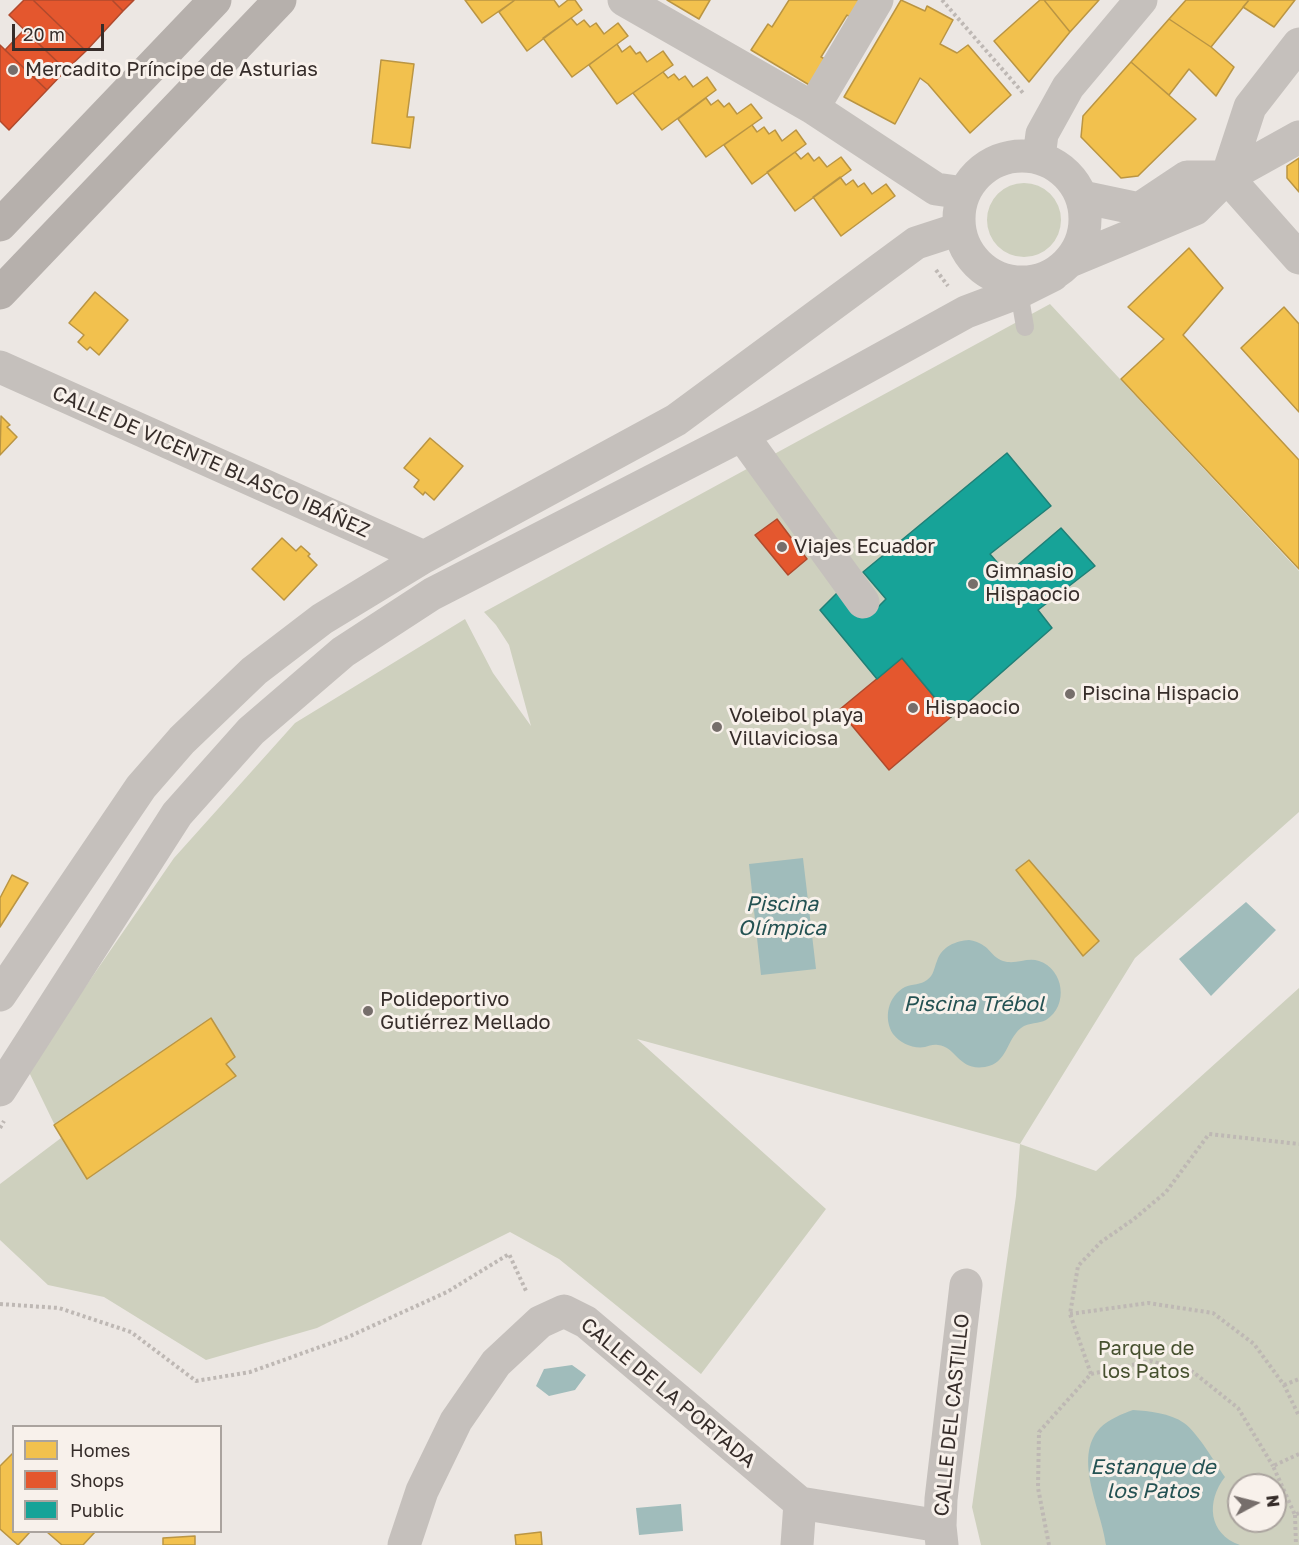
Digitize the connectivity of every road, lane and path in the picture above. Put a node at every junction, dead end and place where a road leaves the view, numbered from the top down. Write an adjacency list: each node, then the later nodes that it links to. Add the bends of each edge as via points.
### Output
1 (215, 0): 15 (street)
2 (280, 0): 21 (street)
3 (624, 0): 9 (street)
4 (878, 0): 9 (street)
5 (942, 0): 8 (path)
6 (1141, 0): 11 (street, via 1068,87)
7 (1299, 44): 12 (street, via 1250,107)
8 (1023, 93)
9 (813, 108): 13 (street, via 936,189)
10 (1299, 136): 12 (street)
11 (1041, 146): 13 (street, via 987,166); 14 (street, via 1073,180)
12 (1227, 177): 14 (street, via 1187,177 1139,209); 17 (street); 19 (street, via 1195,209)
13 (964, 193): 16 (street)
14 (1082, 197): 19 (street, via 1085,231 1079,247)
15 (0, 225)
16 (959, 229): 19 (street, via 966,248 994,276 1013,283 1034,282); 25 (street, via 916,243)
17 (1299, 258)
18 (931, 263): 22 (path)
19 (1061, 268): 20 (street)
20 (1019, 292): 23 (lane); 26 (street, via 966,312)
21 (0, 293)
22 (954, 295)
23 (1025, 327)
24 (0, 367): 28 (street, CALLE DE VICENTE BLASCO IBÁÑEZ)
25 (676, 420): 27 (street); 28 (street)
26 (742, 435): 27 (street); 29 (street)
27 (696, 459): 31 (street, via 432,594 343,652 251,731 177,814)
28 (423, 557): 30 (street, via 322,618 254,671 182,740 141,788)
29 (863, 602)
30 (0, 995)
31 (0, 1090)
32 (1299, 1144): 35 (path, via 1209,1134 1167,1192 1101,1242 1078,1266)
33 (966, 1286): 47 (street, CALLE DEL CASTILLO, via 941,1499)
34 (0, 1304): 36 (path, via 59,1308 131,1332 196,1381 250,1372 348,1337 447,1292 509,1254)
35 (1070, 1314): 37 (path); 39 (path, via 1148,1303 1213,1313 1254,1344)
36 (540, 1322): 45 (street, CALLE DE LA PORTADA, via 564,1311 586,1322); 48 (street, CALLE DE LA PORTADA, via 496,1363 456,1420 422,1491)
37 (1091, 1374): 42 (path, via 1150,1361 1193,1372 1238,1408); 50 (path, via 1039,1432 1038,1488)
38 (1299, 1379): 39 (path)
39 (1284, 1385): 40 (path)
40 (1299, 1416)
41 (1299, 1454): 42 (path)
42 (1273, 1466): 43 (path)
43 (1276, 1473)
44 (1287, 1496): 46 (path)
45 (800, 1503): 47 (street); 49 (street)
46 (1297, 1514): 51 (path)
47 (941, 1536)
48 (404, 1545)
49 (797, 1545)
50 (1049, 1545)
51 (1296, 1545)

